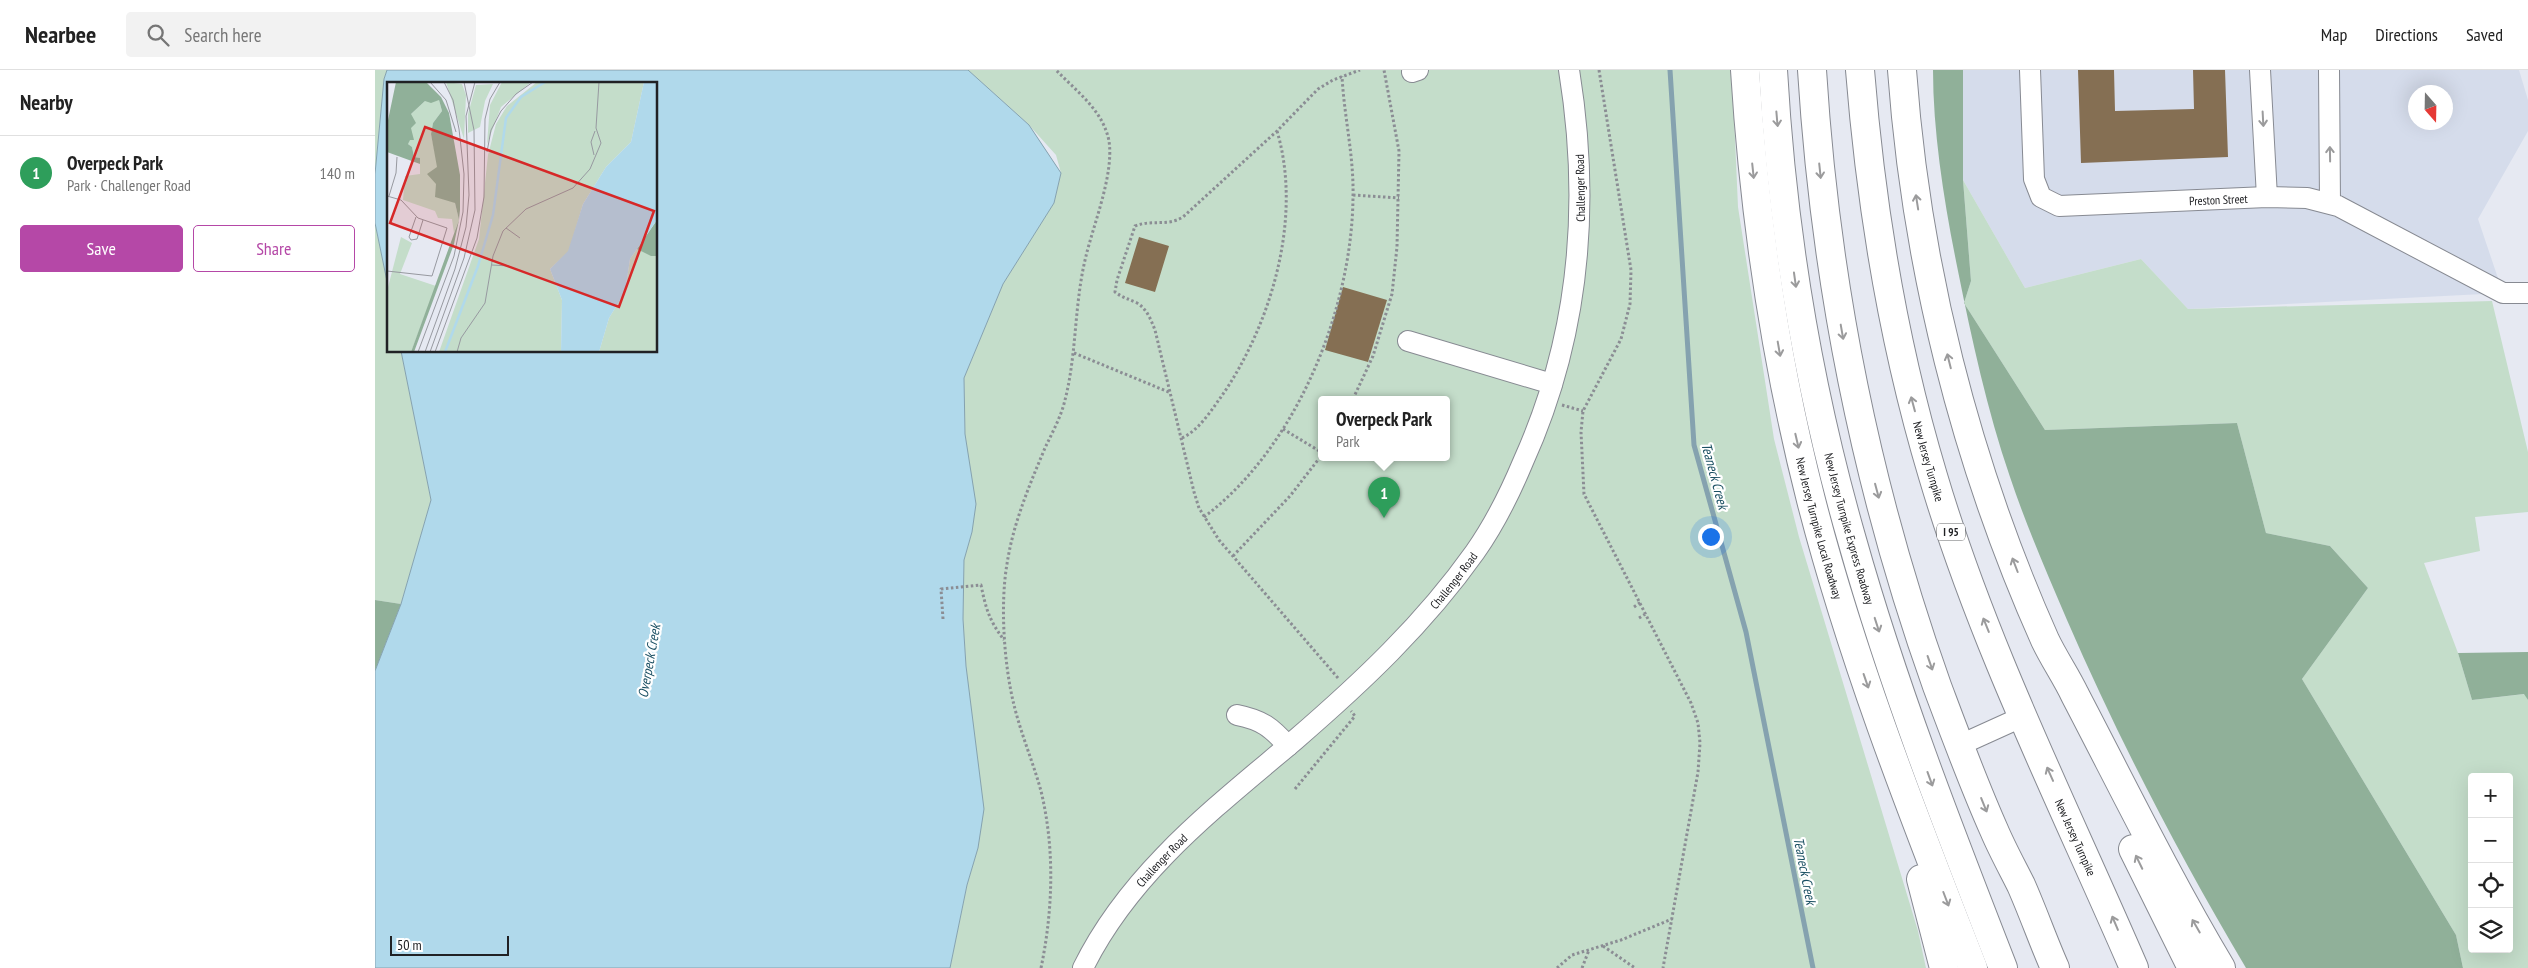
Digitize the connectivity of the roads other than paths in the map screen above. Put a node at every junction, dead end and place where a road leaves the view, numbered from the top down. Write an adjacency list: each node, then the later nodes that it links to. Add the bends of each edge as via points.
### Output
1 (1569, 70): 14 (street, Challenger Road, via 1580,159 1580,229 1576,276 1564,344)
2 (1745, 70): 20 (highway, New Jersey Turnpike Local Roadway, one-way to 20, via 1763,249 1792,420 1830,567)
3 (1773, 70): 25 (highway, New Jersey Turnpike Express Roadway, one-way to 25, via 1783,187 1797,292 1842,504 1872,609 1907,713)
4 (1812, 70): 18 (highway, one-way to 18, via 1831,258 1856,403 1900,571)
5 (1859, 70): 17 (highway, New Jersey Turnpike / I 95, one-way to 5, via 1978,606 1944,512 1906,379 1878,234)
6 (1902, 70): 15 (highway, one-way to 6, via 1991,502 1955,386 1922,232)
7 (2030, 70): 10 (street, Preston Street, via 2034,179 2041,197 2059,206)
8 (2260, 70): 10 (street, one-way to 10)
9 (2329, 70): 11 (street, one-way to 9)
10 (2267, 197): 11 (street, Preston Street, via 2307,198)
11 (2330, 203): 12 (street, Preston Street, via 2503,293)
12 (2528, 293)
13 (1408, 341): 14 (street)
14 (1552, 384): 19 (street, Challenger Road, via 1533,440 1514,482 1475,551 1410,633 1375,669)
15 (2046, 643): 29 (highway, one-way to 15, via 2062,698); 30 (highway, one-way to 15, via 2157,857)
16 (1237, 715): 19 (street, via 1257,719)
17 (2024, 716): 18 (street); 28 (highway, New Jersey Turnpike / I 95, one-way to 17)
18 (1960, 745): 21 (highway, one-way to 21)
19 (1287, 746): 22 (street, Challenger Road, via 1178,842 1138,884 1114,915)
20 (1893, 758): 23 (highway, via 1906,835 1929,906); 24 (highway, New Jersey Turnpike Local Roadway, one-way to 24)
21 (1994, 832): 26 (highway, via 2008,891); 27 (highway, via 2021,886)
22 (1083, 968)
23 (1944, 968)
24 (1973, 968)
25 (2003, 968)
26 (2040, 968)
27 (2055, 968)
28 (2134, 968)
29 (2192, 968)
30 (2221, 968)

